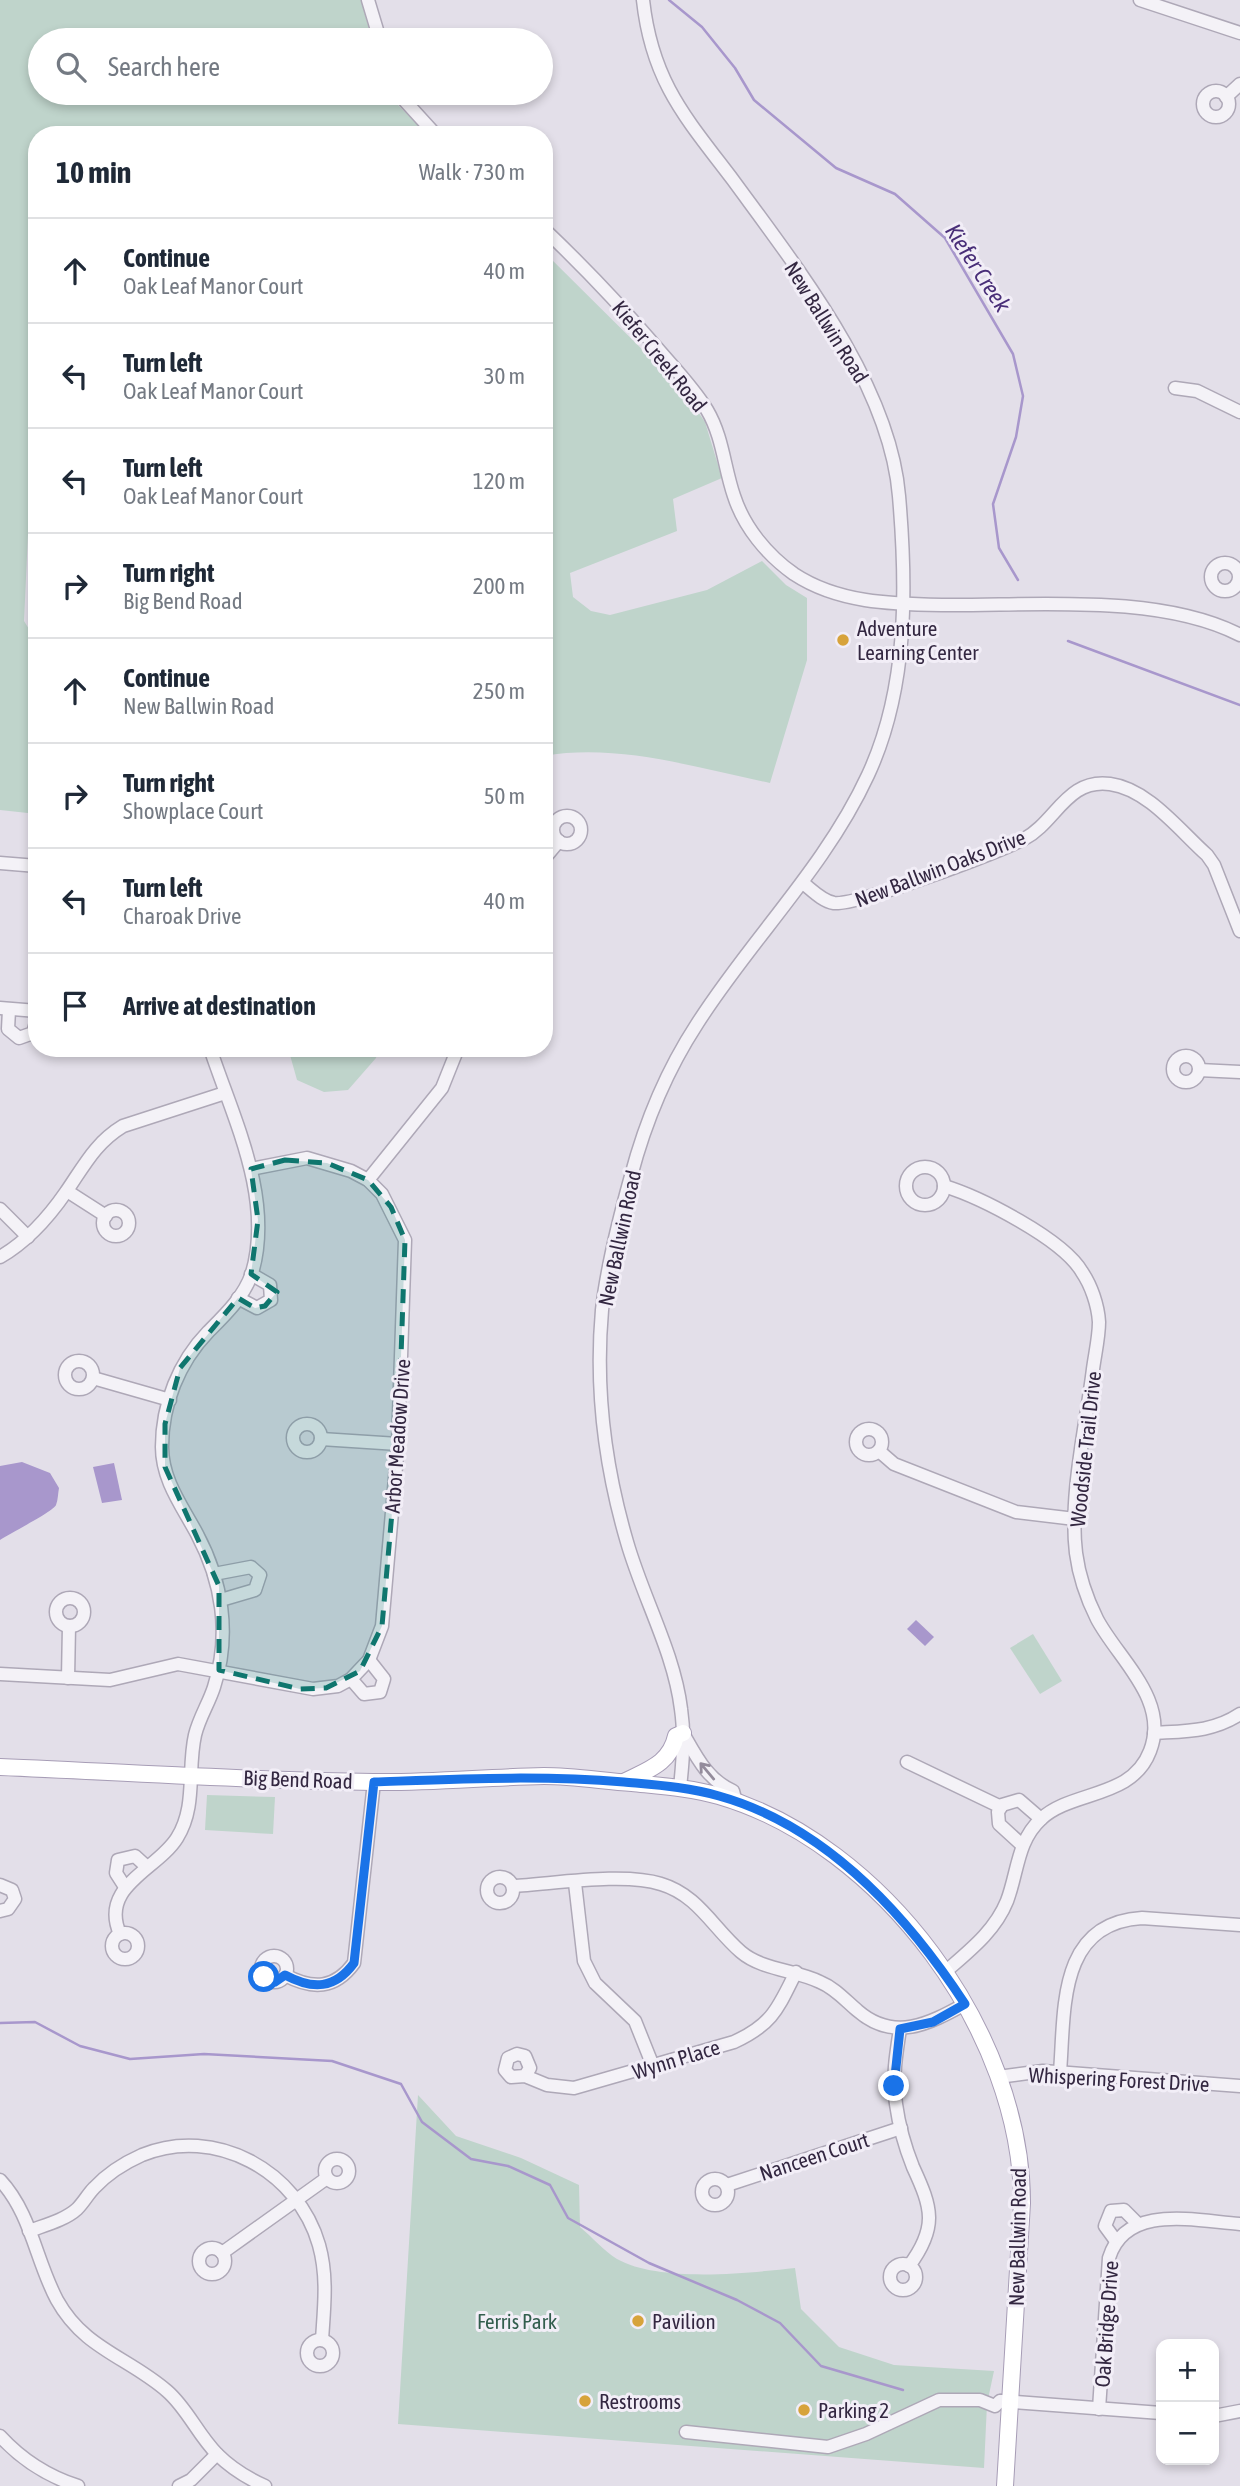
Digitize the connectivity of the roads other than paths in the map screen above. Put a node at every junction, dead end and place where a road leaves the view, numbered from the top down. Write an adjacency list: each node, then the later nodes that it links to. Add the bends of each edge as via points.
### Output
1 (368, 0): 4 (street)
2 (643, 0): 13 (street, New Ballwin Road, via 652,50 675,103 837,330 886,428 899,493)
3 (1140, 0): 5 (street)
4 (376, 28)
5 (1240, 33)
6 (1240, 84): 7 (street)
7 (1226, 97)
8 (409, 105): 9 (street)
9 (428, 126)
10 (553, 238): 13 (street, Kiefer Creek Road, via 600,283 696,393 720,439 733,494 746,523 772,556 819,589 841,597)
11 (1175, 388): 12 (street, via 1197,391)
12 (1240, 412)
13 (904, 604): 14 (street, Kiefer Creek Road, via 1142,608 1188,616); 19 (street, New Ballwin Road, via 898,674 871,771 843,824)
14 (1240, 635)
15 (559, 841): 16 (street)
16 (553, 848)
17 (0, 863): 18 (street)
18 (28, 865)
19 (803, 883): 20 (street, New Ballwin Oaks Drive, via 826,901 859,901 1025,838 1073,792 1086,785 1109,783 1135,792 1207,855); 54 (street, New Ballwin Road, via 705,1012 674,1062 632,1174 602,1310 607,1463 629,1548 673,1671)
20 (1240, 931)
21 (5, 1009): 22 (street); 23 (street, via 8,1029 19,1038)
22 (28, 1010)
23 (28, 1035)
24 (213, 1057): 28 (street)
25 (454, 1057): 30 (street, via 442,1088)
26 (1199, 1070): 27 (street)
27 (1240, 1072)
28 (225, 1093): 29 (street); 32 (street, via 108,1135 94,1148)
29 (251, 1169): 30 (street, Arbor Meadow Drive, via 307,1158); 37 (street, via 258,1220)
30 (368, 1180): 42 (street, Arbor Meadow Drive, via 391,1207 405,1240)
31 (944, 1186): 44 (street, Woodside Trail Drive, via 967,1193 1061,1248 1082,1271 1089,1287 1099,1321)
32 (67, 1191): 34 (street); 35 (street)
33 (0, 1209): 35 (street)
34 (106, 1216)
35 (28, 1237): 36 (street)
36 (0, 1257)
37 (251, 1274): 38 (street); 38 (street, via 270,1285 271,1300 257,1308)
38 (239, 1298): 40 (street, via 180,1368)
39 (93, 1378): 40 (street)
40 (170, 1400): 45 (street, via 162,1447 165,1468)
41 (321, 1439): 42 (street)
42 (398, 1444): 48 (street, Arbor Meadow Drive, via 383,1626)
43 (879, 1451): 44 (street, via 894,1464 1016,1512)
44 (1075, 1519): 55 (street, Woodside Trail Drive, via 1076,1553 1086,1593 1101,1625 1145,1691)
45 (214, 1574): 46 (street); 46 (street, via 251,1567 260,1575 255,1590)
46 (222, 1600): 49 (street)
47 (69, 1626): 51 (street)
48 (369, 1660): 52 (street, Arbor Meadow Drive); 52 (street, via 384,1679 380,1692 364,1694)
49 (219, 1670): 51 (street, via 178,1664 117,1679); 52 (street, via 300,1689 326,1688); 58 (street, via 194,1737)
50 (0, 1674): 51 (street)
51 (68, 1678)
52 (351, 1679)
53 (1240, 1714): 55 (street, via 1207,1730)
54 (683, 1733): 60 (main road, via 676,1736 674,1747 660,1763); 61 (street, New Ballwin Road); 62 (street, one-way to 54, via 733,1790 721,1786 704,1769)
55 (1154, 1733): 64 (street, via 1150,1751 1134,1775)
56 (907, 1762): 63 (street)
57 (0, 1767): 58 (main road, Big Bend Road)
58 (191, 1774): 59 (main road, Big Bend Road); 66 (street, via 190,1808 179,1836)
59 (374, 1782): 60 (main road, Big Bend Road, via 548,1776); 76 (street, via 354,1963 335,1982 323,1986 310,1986)
60 (622, 1782): 61 (main road, Big Bend Road)
61 (680, 1787): 62 (main road, New Ballwin Road)
62 (736, 1802): 75 (main road, New Ballwin Road, via 780,1821 838,1859 896,1912)
63 (1001, 1807): 64 (street, via 1019,1800); 65 (street, via 999,1824)
64 (1041, 1819): 65 (street)
65 (1022, 1845): 75 (street, via 999,1918)
66 (147, 1867): 70 (street); 70 (street, via 135,1856 118,1860 116,1873)
67 (575, 1883): 69 (street); 74 (street, via 631,1879 663,1884 694,1902 750,1959); 79 (street, via 581,1950 588,1971 635,2021)
68 (0, 1885): 71 (street, via 12,1890 15,1899)
69 (513, 1885)
70 (125, 1887): 73 (street, via 116,1909)
71 (0, 1911)
72 (1240, 1924): 80 (street, via 1142,1918 1096,1934 1078,1955 1069,1976)
73 (120, 1934)
74 (796, 1972): 78 (street, via 822,1982 864,2016); 79 (street, Wynn Place, via 764,2026 734,2042)
75 (945, 1972): 77 (main road, New Ballwin Road)
76 (285, 1975)
77 (965, 2004): 78 (street, via 933,2022); 82 (main road, New Ballwin Road)
78 (900, 2029): 84 (street, via 894,2086)
79 (653, 2066): 81 (street, Wynn Place, via 574,2088 547,2085)
80 (1060, 2072): 82 (street, Whispering Forest Drive); 83 (street, Whispering Forest Drive)
81 (525, 2076)
82 (998, 2077): 96 (main road, New Ballwin Road, via 1015,2136 1022,2185)
83 (1240, 2086)
84 (901, 2127): 87 (street, Nanceen Court); 94 (street, via 930,2214 925,2239)
85 (327, 2178): 88 (street)
86 (0, 2180): 91 (street)
87 (727, 2185)
88 (296, 2199): 91 (street, via 249,2159 181,2146 133,2159 101,2181 75,2211); 93 (street); 95 (street, via 310,2220 322,2259)
89 (1240, 2224): 90 (street, via 1165,2219)
90 (1134, 2227): 92 (street, Oak Bridge Drive); 92 (street, Oak Bridge Drive, via 1124,2210 1111,2211 1105,2226)
91 (29, 2231): 103 (street, via 66,2314 104,2352 169,2392)
92 (1116, 2241): 97 (street, Oak Bridge Drive, via 1109,2258)
93 (222, 2253)
94 (909, 2266)
95 (321, 2340)
96 (1005, 2401): 97 (street); 101 (street, via 995,2406 980,2400 939,2400 828,2447); 107 (main road, New Ballwin Road)
97 (1099, 2409): 99 (street)
98 (1240, 2411): 100 (street)
99 (1156, 2413)
100 (1219, 2415)
101 (686, 2432)
102 (0, 2437): 104 (street, via 19,2456)
103 (217, 2454): 105 (street); 106 (street, via 240,2474)
104 (78, 2486)
105 (179, 2486)
106 (265, 2486)
107 (1005, 2486)

